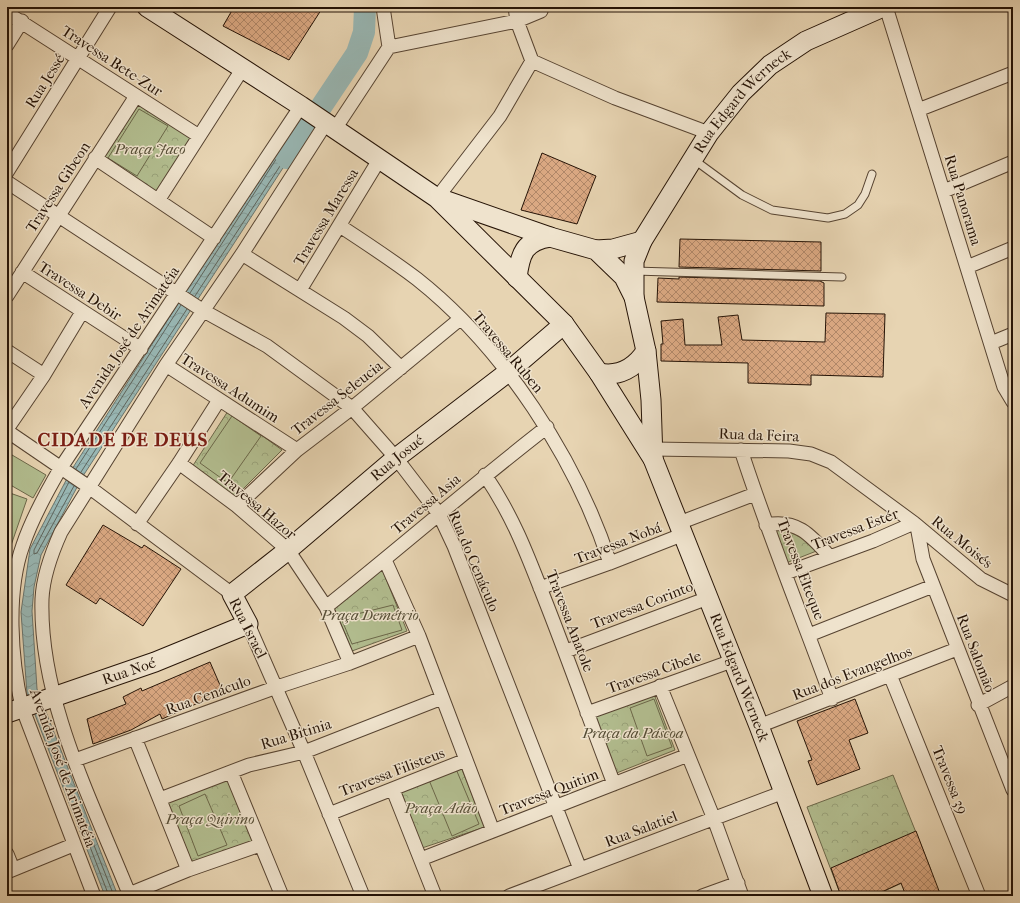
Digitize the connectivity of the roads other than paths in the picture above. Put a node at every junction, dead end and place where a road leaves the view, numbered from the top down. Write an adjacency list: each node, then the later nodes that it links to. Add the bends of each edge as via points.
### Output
1 (110, 7): 12 (street, Rua Jessé)
2 (147, 7): 14 (main road)
3 (383, 7): 11 (street)
4 (515, 7): 9 (street)
5 (884, 7): 17 (street, Rua Panorama); 19 (main road, Rua Edgard Werneck, via 806,41 770,65 741,93)
6 (541, 11): 9 (street)
7 (7, 12): 8 (street, Travessa Bete-Zur)
8 (22, 21): 10 (street); 12 (street, Travessa Bete-Zur)
9 (517, 21): 11 (street); 13 (street)
10 (7, 45)
11 (389, 48): 18 (street)
12 (78, 57): 16 (street, Travessa Bete-Zur); 25 (street, Rua Jessé)
13 (532, 61): 19 (street, via 615,98); 29 (street, via 500,116)
14 (243, 68): 18 (main road); 20 (street)
15 (1013, 73): 17 (street)
16 (136, 96): 20 (street, Travessa Bete-Zur); 21 (street, Travessa Gibeon)
17 (918, 110): 28 (street, Rua Panorama)
18 (318, 117): 23 (main road); 34 (street, Avenida José de Arimatéia); 38 (street, Avenida José de Arimatéia)
19 (710, 133): 22 (main road, Rua Edgard Werneck)
20 (199, 136): 30 (street)
21 (95, 158): 30 (street); 31 (street, Travessa Gibeon)
22 (693, 159): 26 (lane, via 742,195 772,210 828,218 845,214 858,205); 35 (main road, Rua Edgard Werneck)
23 (379, 160): 29 (main road); 32 (street, Travessa Maressa)
24 (1013, 162): 28 (street)
25 (7, 172)
26 (872, 174)
27 (7, 182): 31 (street, Rua do Cenáculo)
28 (944, 191): 39 (street, Rua Panorama)
29 (437, 198): 33 (main road); 43 (main road)
30 (159, 199): 34 (street)
31 (58, 217): 41 (street, Travessa Gibeon); 45 (street, Rua do Cenáculo)
32 (340, 226): 44 (street, Travessa Maressa); 50 (street, Travessa Ruben, via 418,280)
33 (550, 237): 37 (main road); 43 (main road, via 538,239 527,246 522,253)
34 (214, 238): 45 (street, Avenida José de Arimatéia)
35 (642, 241): 37 (main road, via 613,249); 40 (main road, Rua Edgard Werneck, via 634,261)
36 (1013, 248): 39 (street)
37 (596, 250): 47 (main road, via 624,277)
38 (242, 254): 44 (street); 48 (street, Avenida José de Arimatéia)
39 (967, 267): 53 (street, Rua Panorama)
40 (634, 271): 42 (lane); 47 (main road, Rua Edgard Werneck)
41 (22, 272): 46 (street, Travessa Gibeon); 49 (street, Travessa Debir)
42 (842, 277)
43 (517, 278): 51 (main road)
44 (300, 290): 58 (street, via 368,336)
45 (180, 295): 48 (street, Rua do Cenáculo); 54 (street, Avenida José de Arimatéia)
46 (7, 296)
47 (634, 296): 56 (main road)
48 (200, 309): 57 (street, Avenida José de Arimatéia); 64 (street, Rua do Cenáculo, via 267,346)
49 (82, 312): 54 (street, Travessa Debir); 61 (street)
50 (460, 319): 58 (street, Travessa Seleucia); 59 (street, Travessa Ruben)
51 (564, 324): 59 (main road, Rua Josué); 60 (main road)
52 (1013, 334): 53 (street)
53 (991, 343): 63 (street, Rua Panorama, via 1004,387)
54 (141, 349): 72 (street, Avenida José de Arimatéia)
55 (7, 351): 61 (street)
56 (646, 351): 60 (main road, via 638,362 623,372); 69 (main road)
57 (166, 365): 62 (street, Travessa Adumim); 74 (street, Avenida José de Arimatéia)
58 (401, 368): 64 (street, Travessa Seleucia)
59 (508, 372): 65 (street, Travessa Ruben); 70 (main road, Rua Josué)
60 (599, 373): 69 (main road)
61 (44, 375): 66 (street)
62 (219, 400): 67 (street, Travessa Adumim); 71 (street)
63 (1013, 402)
64 (352, 408): 67 (street, Travessa Seleucia); 70 (street, Rua do Cenáculo)
65 (547, 427): 73 (street, Travessa Asia); 85 (street, Travessa Ruben, via 602,537)
66 (7, 430): 72 (street, Rua Israel)
67 (297, 450): 76 (street, Travessa Seleucia)
68 (741, 450): 69 (street, Rua da Feira); 75 (street, Travessa Elteque); 79 (street, Rua da Feira, via 811,454 831,462)
69 (653, 454): 81 (main road, Rua Edgard Werneck)
70 (396, 458): 77 (street, Rua do Cenáculo); 82 (main road, Rua Josué)
71 (179, 463): 76 (street, Travessa Hazor); 78 (street)
72 (63, 470): 74 (street, Rua Israel); 108 (street, Avenida José de Arimatéia, via 43,499 22,546 14,587 12,639)
73 (485, 475): 77 (street, Travessa Asia); 88 (street, Travessa Anatole, via 515,524)
74 (87, 486): 78 (street, Rua Israel); 104 (street, Avenida José de Arimatéia, via 54,547 44,583 42,598 45,654)
75 (755, 494): 80 (street, Travessa Elteque); 81 (street, Travessa Nobá)
76 (237, 506): 82 (street, Travessa Hazor)
77 (438, 514): 84 (street, Travessa Asia); 123 (street, Rua do Cenáculo, via 454,546)
78 (137, 524): 89 (street, Rua Israel)
79 (915, 524): 83 (street, Travessa Estér); 87 (street, Rua Salomão, via 923,559); 90 (street, Rua Moisés, via 981,579)
80 (766, 525): 83 (street, via 790,523 814,538); 86 (street, Travessa Elteque)
81 (681, 528): 85 (street, Travessa Nobá); 91 (main road, Rua Edgard Werneck)
82 (288, 550): 89 (main road, Rua Josué); 92 (street, Travessa Hazor)
83 (829, 556): 86 (street, Travessa Estér)
84 (385, 560): 92 (street, Travessa Asia); 95 (street)
85 (610, 563): 88 (street, Travessa Nobá)
86 (786, 572): 94 (street, Travessa Elteque)
87 (933, 586): 94 (street); 96 (street, Rua Salomão)
88 (540, 588): 97 (street, Travessa Anatole)
89 (232, 594): 93 (main road, Rua Israel)
90 (1013, 595)
91 (708, 598): 97 (street, Travessa Corinto); 98 (main road, Rua Edgard Werneck)
92 (326, 607): 99 (street, Travessa Hazor)
93 (248, 624): 103 (street, Rua Israel); 104 (main road, Rua Noé, via 155,662)
94 (809, 635): 106 (street, Travessa Elteque)
95 (419, 636): 99 (street, Rua Cenáculo); 105 (street)
96 (957, 649): 100 (street, Rua dos Evangelhos); 107 (street, Rua Salomão)
97 (566, 651): 109 (street, Travessa Anatole)
98 (732, 661): 101 (street, Travessa Cibele); 110 (main road, Rua Edgard Werneck)
99 (350, 664): 103 (street, Rua Cenáculo)
100 (890, 675): 106 (street, Rua dos Evangelhos); 144 (street, Travessa 39)
101 (660, 686): 109 (street, Travessa Cibele); 113 (street)
102 (1013, 686): 107 (street)
103 (277, 687): 111 (street, Rua Cenáculo); 112 (street, Rua Israel)
104 (51, 697): 108 (main road, Rua Noé); 114 (street, Avenida José de Arimatéia)
105 (442, 698): 112 (street, Rua Bitinia); 115 (street)
106 (832, 699): 110 (street, Rua dos Evangelhos)
107 (978, 705): 117 (street, Rua Salomão)
108 (18, 709): 127 (street, Avenida José de Arimatéia)
109 (587, 713): 118 (street, Travessa Anatole)
110 (759, 726): 121 (main road, Rua Edgard Werneck)
111 (135, 738): 114 (street, Rua Cenáculo); 122 (street)
112 (304, 752): 116 (street, Rua Bitinia); 124 (street, Rua Israel)
113 (688, 755): 118 (street, Travessa Quitim); 125 (street)
114 (75, 760): 135 (street, Avenida José de Arimatéia)
115 (466, 760): 119 (street, Travessa Filisteus); 126 (street)
116 (231, 772): 122 (street, Rua Bitinia); 128 (street)
117 (1010, 774): 120 (street, Rua Salomão)
118 (614, 784): 123 (street, Travessa Quitim)
119 (394, 790): 124 (street, Travessa Filisteus); 130 (street)
120 (1013, 790)
121 (784, 792): 125 (street, Rua Salatiel); 143 (main road, Rua Edgard Werneck)
122 (160, 799): 132 (street)
123 (555, 808): 126 (street, Travessa Quitim); 133 (street, Rua do Cenáculo)
124 (329, 814): 138 (street, Rua Israel)
125 (714, 819): 133 (street, Rua Salatiel); 134 (street)
126 (493, 831): 130 (street, Travessa Quitim)
127 (73, 845): 131 (street); 136 (street, Avenida José de Arimatéia)
128 (260, 845): 132 (street); 137 (street)
129 (7, 854): 131 (street)
130 (421, 858): 139 (street)
131 (10, 870)
132 (188, 870): 135 (street)
133 (580, 870): 140 (street, Rua Salatiel)
134 (738, 883): 141 (street); 142 (street)
135 (130, 895)
136 (94, 896)
137 (282, 896)
138 (363, 896)
139 (435, 896)
140 (510, 896)
141 (702, 896)
142 (742, 896)
143 (823, 896)
144 (979, 896)

